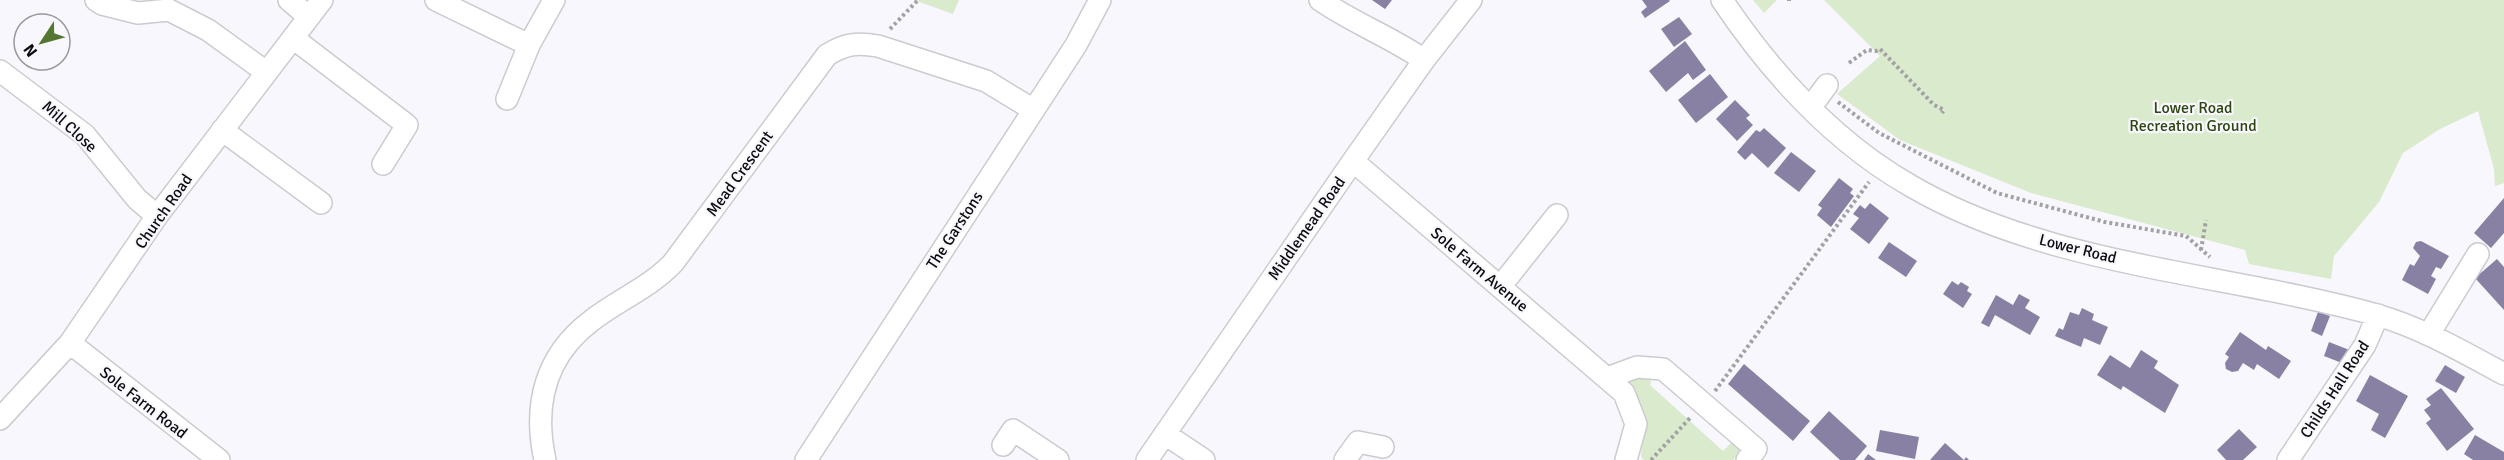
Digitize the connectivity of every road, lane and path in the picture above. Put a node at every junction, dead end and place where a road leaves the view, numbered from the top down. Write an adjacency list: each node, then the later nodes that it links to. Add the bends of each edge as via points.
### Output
1 (96, 0): 17 (street, via 138,13 170,10 208,30)
2 (289, 0): 10 (street)
3 (436, 0): 12 (street)
4 (554, 0): 12 (street)
5 (1100, 0): 21 (street, The Garstons, via 1076,45)
6 (1320, 0): 14 (street)
7 (1471, 0): 14 (street, Middlemead Road)
8 (1722, 0): 20 (street, Lower Road)
9 (917, 1): 13 (path)
10 (316, 8): 11 (street, Church Road)
11 (293, 38): 17 (street, Church Road); 25 (street, via 407,125)
12 (529, 45): 19 (street)
13 (875, 45): 21 (street, Mead Crescent, via 986,81); 46 (street, Mead Crescent, via 843,45 827,56 673,263 646,287 592,320 572,338 545,382 539,408)
14 (1424, 60): 24 (street, Middlemead Road)
15 (1849, 63): 22 (path, via 1867,50 1880,49 1934,105 1944,110)
16 (0, 71): 29 (street, Mill Close, via 85,135 137,199)
17 (266, 72): 23 (street, Church Road)
18 (1825, 88): 20 (street); 31 (path, via 1879,133 1997,193 2105,222)
19 (507, 99)
20 (1809, 108): 35 (street, Lower Road, via 1879,167 1912,188 2011,231)
21 (1032, 109): 47 (street, The Garstons)
22 (1942, 113)
23 (222, 130): 27 (street); 29 (street, Church Road)
24 (1353, 161): 34 (street, Sole Farm Avenue); 42 (street, Middlemead Road)
25 (383, 164)
26 (1874, 174): 40 (path)
27 (321, 203)
28 (1557, 215): 34 (street)
29 (157, 216): 37 (street, Church Road)
30 (2206, 220): 32 (path)
31 (2186, 236)
32 (2201, 250)
33 (2478, 254): 36 (street)
34 (1500, 286): 39 (street, Sole Farm Avenue)
35 (2378, 315): 36 (street, Lower Road); 55 (street, Childs Hall Road, via 2365,345)
36 (2428, 334): 38 (street, Lower Road)
37 (70, 343): 41 (street, Church Road); 45 (street, Sole Farm Road)
38 (2504, 374)
39 (1606, 378): 40 (street, via 1637,367 1663,369); 52 (street, Sole Farm Avenue, via 1624,393 1636,424)
40 (1704, 402): 53 (path); 54 (street, via 1756,449)
41 (0, 419)
42 (1165, 434): 49 (street, Middlemead Road); 50 (street)
43 (1003, 445): 48 (street, via 1013,430)
44 (1383, 447): 51 (street, via 1358,442)
45 (219, 460)
46 (545, 460)
47 (806, 460)
48 (1058, 460)
49 (1147, 460)
50 (1204, 460)
51 (1345, 460)
52 (1626, 460)
53 (1651, 460)
54 (1747, 460)
55 (2288, 460)

